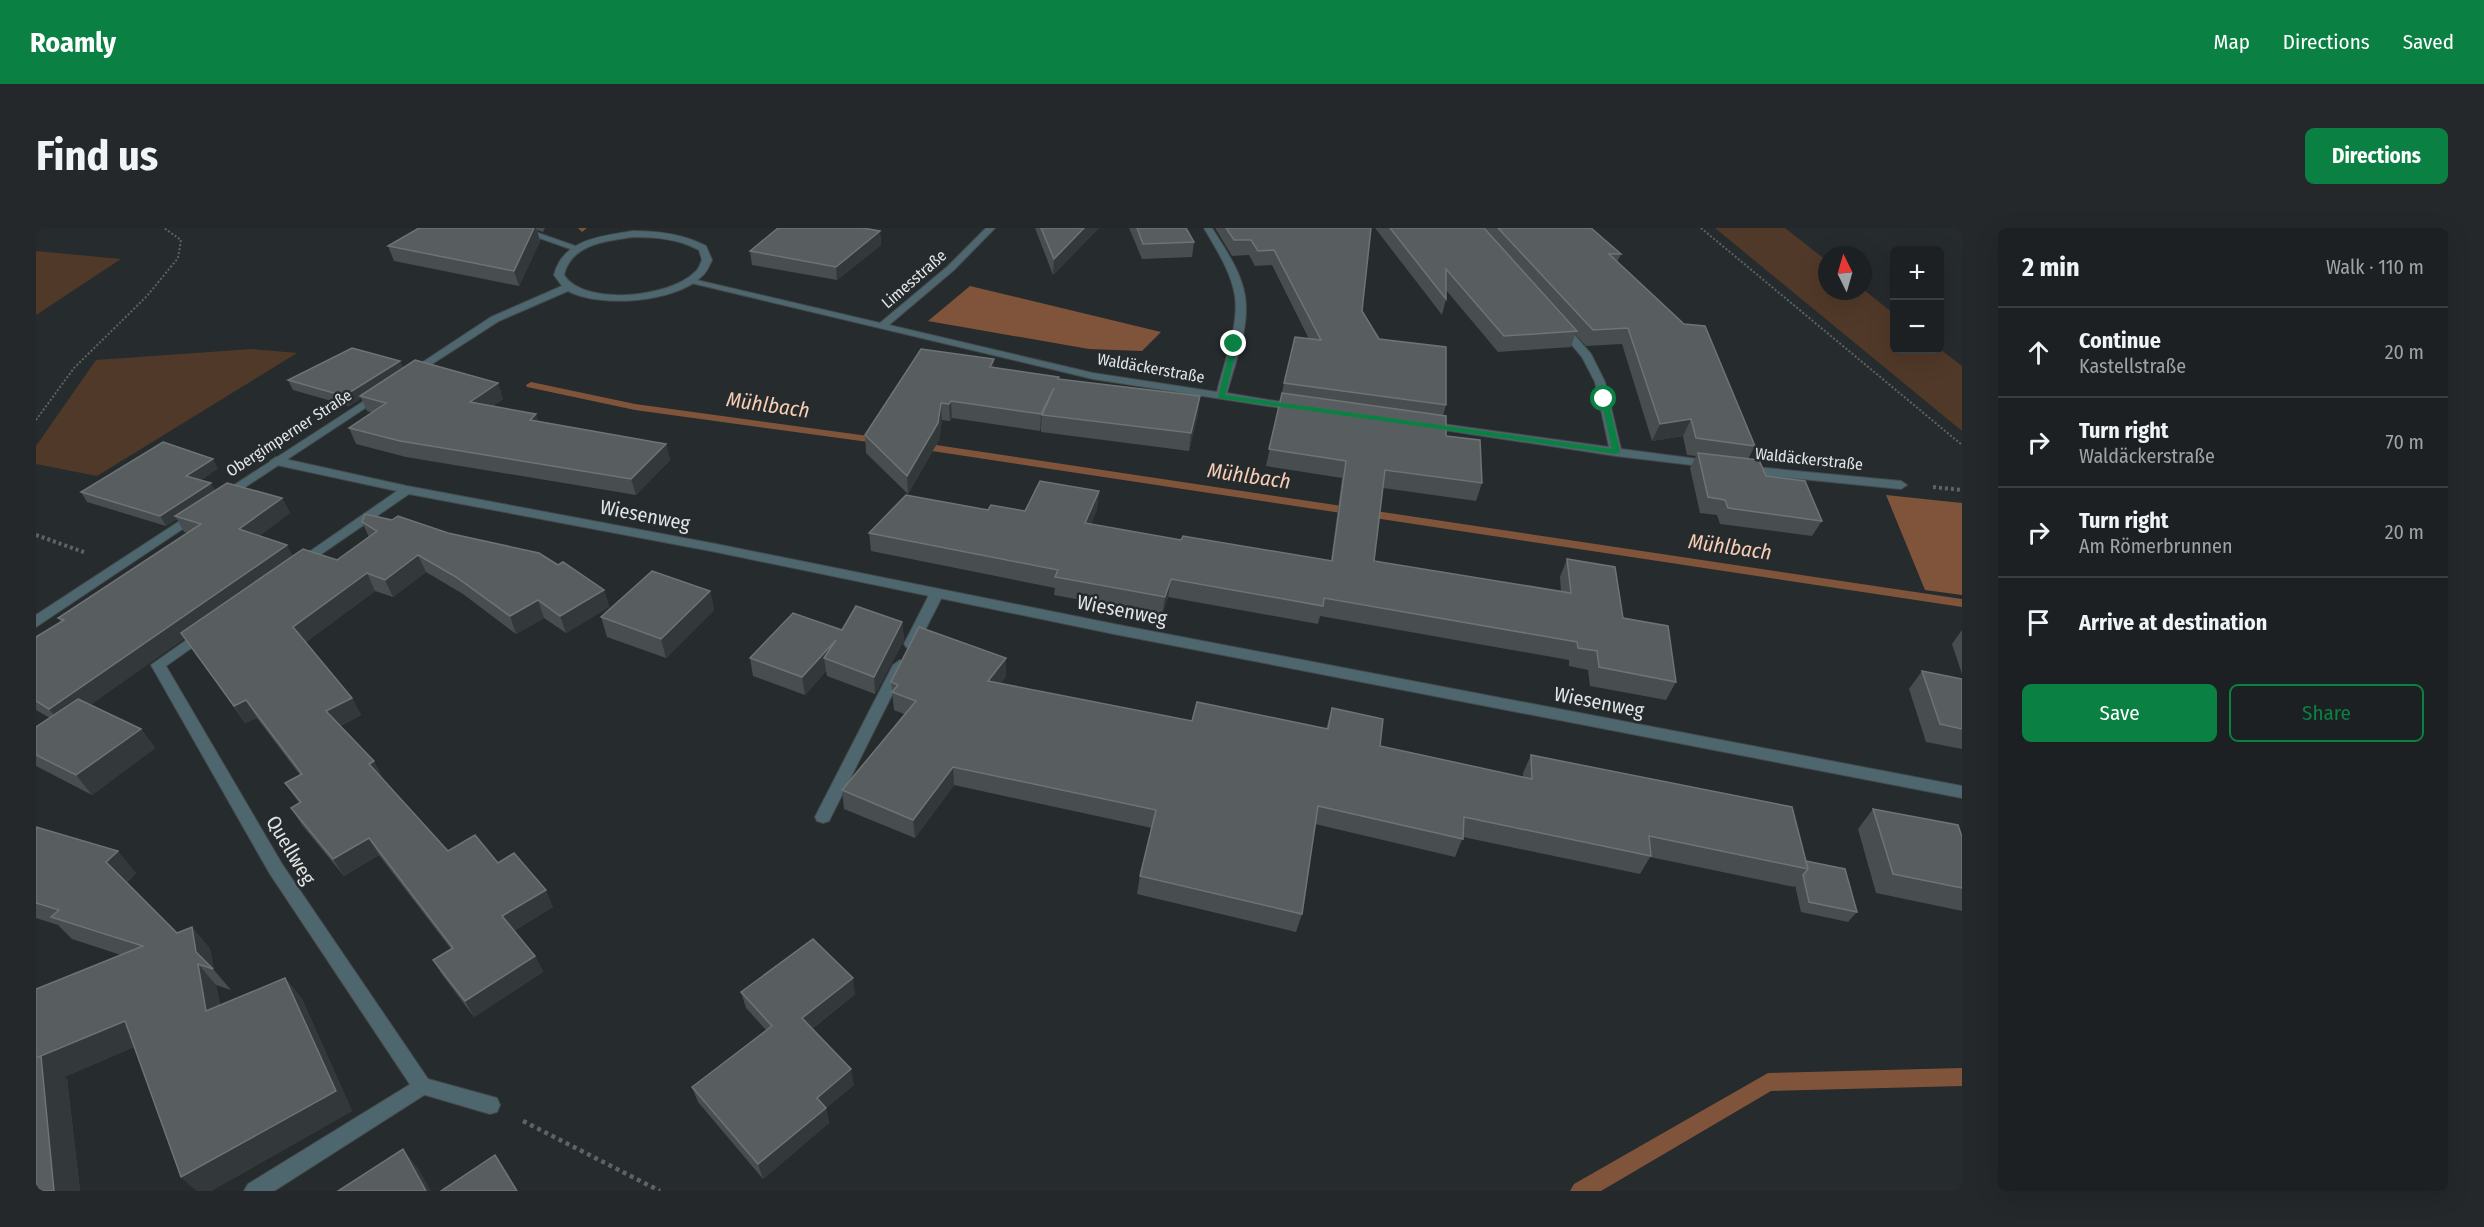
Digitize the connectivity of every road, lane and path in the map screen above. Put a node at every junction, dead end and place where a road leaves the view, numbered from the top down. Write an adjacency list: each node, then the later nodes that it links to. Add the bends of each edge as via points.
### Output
1 (164, 228): 14 (path, via 181,240 178,258 147,296 74,368)
2 (515, 228): 7 (street)
3 (991, 228): 11 (street, Limesstraße, via 951,268)
4 (1208, 228): 12 (street, via 1241,297)
5 (1701, 228): 16 (path)
6 (658, 231): 7 (street, via 604,239); 8 (street, via 703,248 707,260 699,274)
7 (579, 249): 9 (street, via 563,261 559,275)
8 (688, 281): 9 (street, via 651,295 618,298 589,295); 11 (street, Waldäckerstraße)
9 (568, 287): 18 (street, Obergimperner Straße, via 495,319)
10 (1552, 315): 17 (street, via 1587,356 1600,382)
11 (882, 326): 12 (street, Waldäckerstraße, via 1093,376)
12 (1221, 397): 13 (street, Waldäckerstraße)
13 (1316, 410)
14 (36, 420)
15 (1420, 424): 17 (street, Waldäckerstraße)
16 (1962, 444)
17 (1616, 452): 19 (street, Waldäckerstraße)
18 (276, 460): 20 (street, Wiesenweg); 22 (street, Obergimperner Straße)
19 (1901, 484)
20 (407, 490): 23 (street); 24 (street, Wiesenweg)
21 (36, 535): 22 (path)
22 (122, 565): 25 (street, Obergimperner Straße)
23 (292, 571)
24 (937, 593): 27 (street, Wiesenweg); 28 (street)
25 (36, 622)
26 (216, 624): 29 (street, Quellweg, via 158,665 276,869)
27 (1962, 792)
28 (823, 817)
29 (422, 1086): 30 (street); 31 (street)
30 (490, 1105): 32 (path)
31 (255, 1191)
32 (660, 1191)

